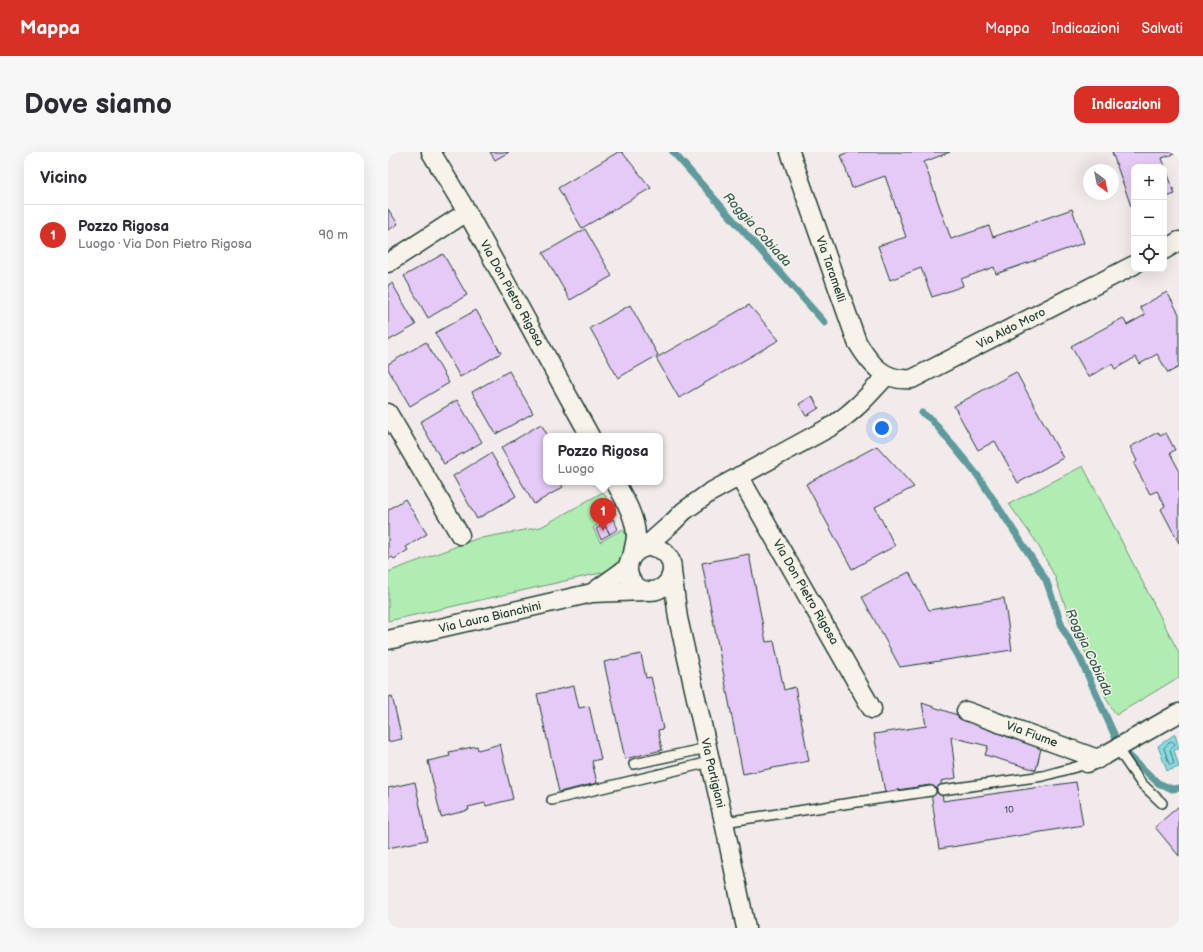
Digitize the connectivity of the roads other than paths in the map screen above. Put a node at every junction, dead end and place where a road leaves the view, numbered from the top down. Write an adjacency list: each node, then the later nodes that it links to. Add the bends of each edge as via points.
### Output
1 (431, 152): 3 (street, Via Don Pietro Rigosa)
2 (790, 152): 8 (street, Via Taramelli, via 857,342 865,356)
3 (467, 212): 6 (street); 10 (street, Via Don Pietro Rigosa)
4 (1179, 241): 5 (street)
5 (1167, 248)
6 (388, 263)
7 (1131, 267): 8 (street, Via Aldo Moro, via 912,379 902,380)
8 (887, 376): 11 (street, via 860,406 847,416)
9 (388, 413): 14 (street)
10 (588, 433)
11 (739, 476): 13 (street, via 692,505); 21 (street, Via Don Pietro Rigosa)
12 (619, 488): 15 (street, via 628,506 636,535)
13 (672, 523): 15 (street); 16 (street)
14 (460, 535)
15 (635, 556): 16 (street, via 654,546 667,554); 17 (street, via 628,577 632,584); 18 (street, Via Laura Bianchini)
16 (671, 565): 17 (street, via 668,582 654,591); 19 (street, Via Partigiani)
17 (647, 591): 18 (street, Via Laura Bianchini); 19 (street)
18 (592, 593): 20 (street, Via Laura Bianchini)
19 (678, 618): 25 (street, Via Partigiani)
20 (388, 640)
21 (872, 709)
22 (966, 711): 24 (street, Via Fiume)
23 (1179, 713): 24 (street)
24 (1107, 753): 27 (lane, via 1043,776); 30 (lane)
25 (709, 755): 26 (lane); 29 (lane); 31 (street, Via Partigiani)
26 (634, 764)
27 (942, 790)
28 (931, 791): 31 (lane)
29 (552, 800)
30 (1162, 803)
31 (724, 822): 32 (street, Via Partigiani)
32 (746, 928)

